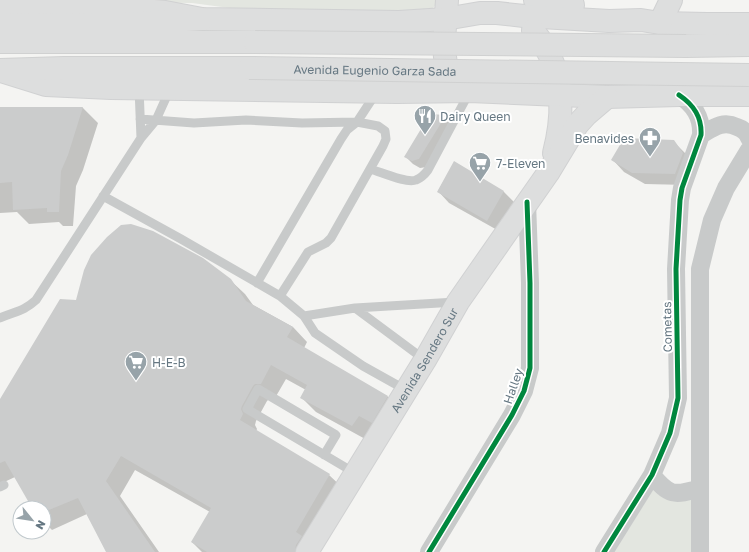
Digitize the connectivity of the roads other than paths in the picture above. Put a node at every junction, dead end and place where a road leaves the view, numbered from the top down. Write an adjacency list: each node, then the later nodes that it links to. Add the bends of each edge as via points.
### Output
1 (671, 0): 8 (main road)
2 (0, 5): 5 (main road, via 143,10)
3 (523, 5): 4 (main road, via 497,13); 6 (main road); 8 (main road, via 554,4 615,8 628,11); 12 (main road, Avenida Sendero Sur)
4 (446, 10): 7 (main road); 18 (main road, via 446,63 450,76 460,87)
5 (202, 19): 7 (main road); 10 (main road, via 124,24)
6 (609, 21): 8 (main road); 24 (main road, via 594,39 586,60 585,80)
7 (399, 22): 19 (main road, via 414,45 416,60 408,81)
8 (650, 22): 9 (main road)
9 (749, 24)
10 (0, 25)
11 (0, 42): 13 (main road, bridge)
12 (542, 42): 20 (main road, via 541,58); 21 (main road, Avenida Sendero Sur, via 550,56)
13 (749, 45)
14 (0, 70): 15 (main road, Avenida Eugenio Garza Sada, bridge, via 249,68); 16 (main road, via 46,85)
15 (749, 75)
16 (139, 88): 17 (main road); 25 (lane)
17 (170, 89): 19 (main road); 26 (lane)
18 (470, 91): 19 (main road); 20 (main road); 32 (lane, via 422,177 415,181 406,181)
19 (387, 92): 27 (lane)
20 (532, 93): 21 (main road)
21 (560, 95): 24 (main road); 33 (main road, Avenida Sendero Sur, via 559,132)
22 (680, 95): 23 (main road); 24 (main road); 28 (street, Cometas, via 695,109)
23 (749, 95)
24 (599, 96): 33 (main road, Avenida Sendero Sur, via 577,125)
25 (140, 119): 26 (lane); 29 (lane)
26 (156, 120): 27 (lane, via 194,123 246,120); 29 (lane)
27 (357, 122): 32 (lane, via 378,126 385,131 386,139); 36 (lane, via 341,139)
28 (701, 135): 30 (street, via 720,125 730,124 745,131); 46 (street, Cometas, via 680,200 676,269 678,398 670,434)
29 (141, 138): 34 (lane)
30 (749, 138)
31 (749, 150): 47 (street, via 726,188 712,220 700,269)
32 (370, 169): 37 (lane, via 331,238 308,252)
33 (548, 173): 35 (main road, Avenida Sendero Sur)
34 (103, 196): 36 (lane); 41 (lane, via 36,300 18,312)
35 (527, 202): 38 (main road, Avenida Sendero Sur); 49 (street, Halley, via 530,368 524,391)
36 (257, 283): 37 (lane)
37 (280, 296): 40 (lane)
38 (458, 302): 39 (lane); 42 (main road, Avenida Sendero Sur)
39 (355, 308): 40 (lane); 42 (lane)
40 (304, 316): 43 (lane, via 315,333 363,366)
41 (0, 318)
42 (425, 360): 43 (main road, Avenida Sendero Sur)
43 (406, 390): 45 (main road, Avenida Sendero Sur)
44 (324, 454): 44 (lane, via 247,409 258,389 336,435); 45 (lane)
45 (355, 473): 48 (main road, Avenida Sendero Sur)
46 (652, 475): 47 (street, via 663,488 673,494); 50 (street, Cometas)
47 (700, 488): 51 (street)
48 (307, 552)
49 (429, 552)
50 (604, 552)
51 (700, 552)

